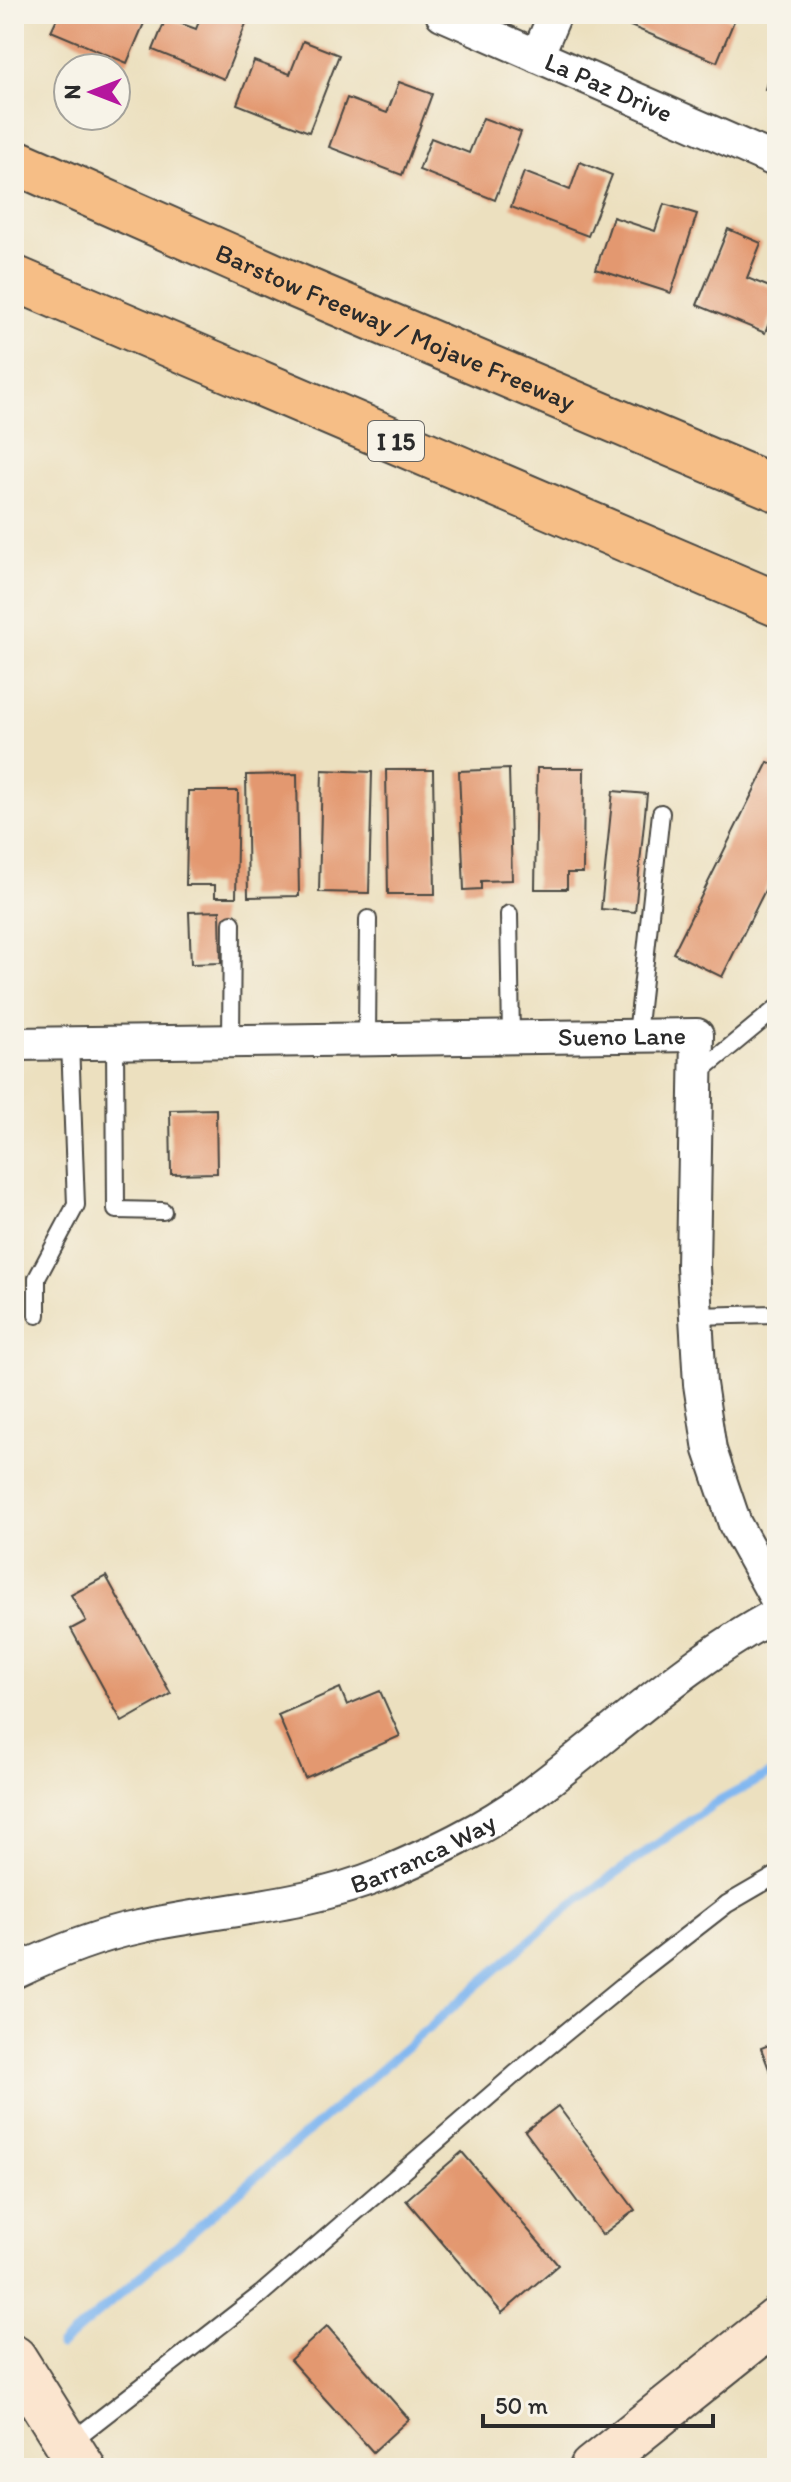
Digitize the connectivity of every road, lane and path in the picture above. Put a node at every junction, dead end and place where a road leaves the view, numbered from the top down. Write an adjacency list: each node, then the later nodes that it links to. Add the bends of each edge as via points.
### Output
1 (442, 14): 3 (street, La Paz Drive)
2 (555, 14): 3 (street)
3 (537, 56): 5 (street, La Paz Drive)
4 (14, 161): 7 (highway, Barstow Freeway / Mojave Freeway)
5 (777, 161)
6 (14, 278): 8 (highway, I 15)
7 (777, 489)
8 (777, 604)
9 (661, 813): 14 (lane)
10 (509, 914): 15 (lane)
11 (368, 919): 16 (lane)
12 (232, 923): 17 (lane)
13 (777, 1008): 21 (lane)
14 (637, 1035): 15 (street, Sueno Lane); 21 (street, Sueno Lane, via 697,1035)
15 (511, 1037): 16 (street, Sueno Lane)
16 (367, 1038): 17 (street, Sueno Lane)
17 (231, 1040): 19 (street, Sueno Lane)
18 (70, 1042): 19 (street, Sueno Lane); 20 (street, Sueno Lane); 24 (lane, via 76,1205 37,1278)
19 (115, 1042): 22 (lane, via 116,1210)
20 (14, 1044)
21 (696, 1075): 25 (street, Sueno Lane)
22 (163, 1211)
23 (777, 1314): 25 (lane)
24 (37, 1315)
25 (696, 1316): 26 (street, Sueno Lane, via 710,1450 735,1524)
26 (777, 1600)
27 (777, 1614): 29 (street, Barranca Way, via 737,1635 525,1799 450,1843 329,1892 137,1927 56,1952)
28 (777, 1875): 32 (lane, via 727,1904 515,2074)
29 (14, 1972)
30 (777, 2320): 33 (main road)
31 (14, 2358): 32 (main road)
32 (76, 2456)
33 (592, 2468)

